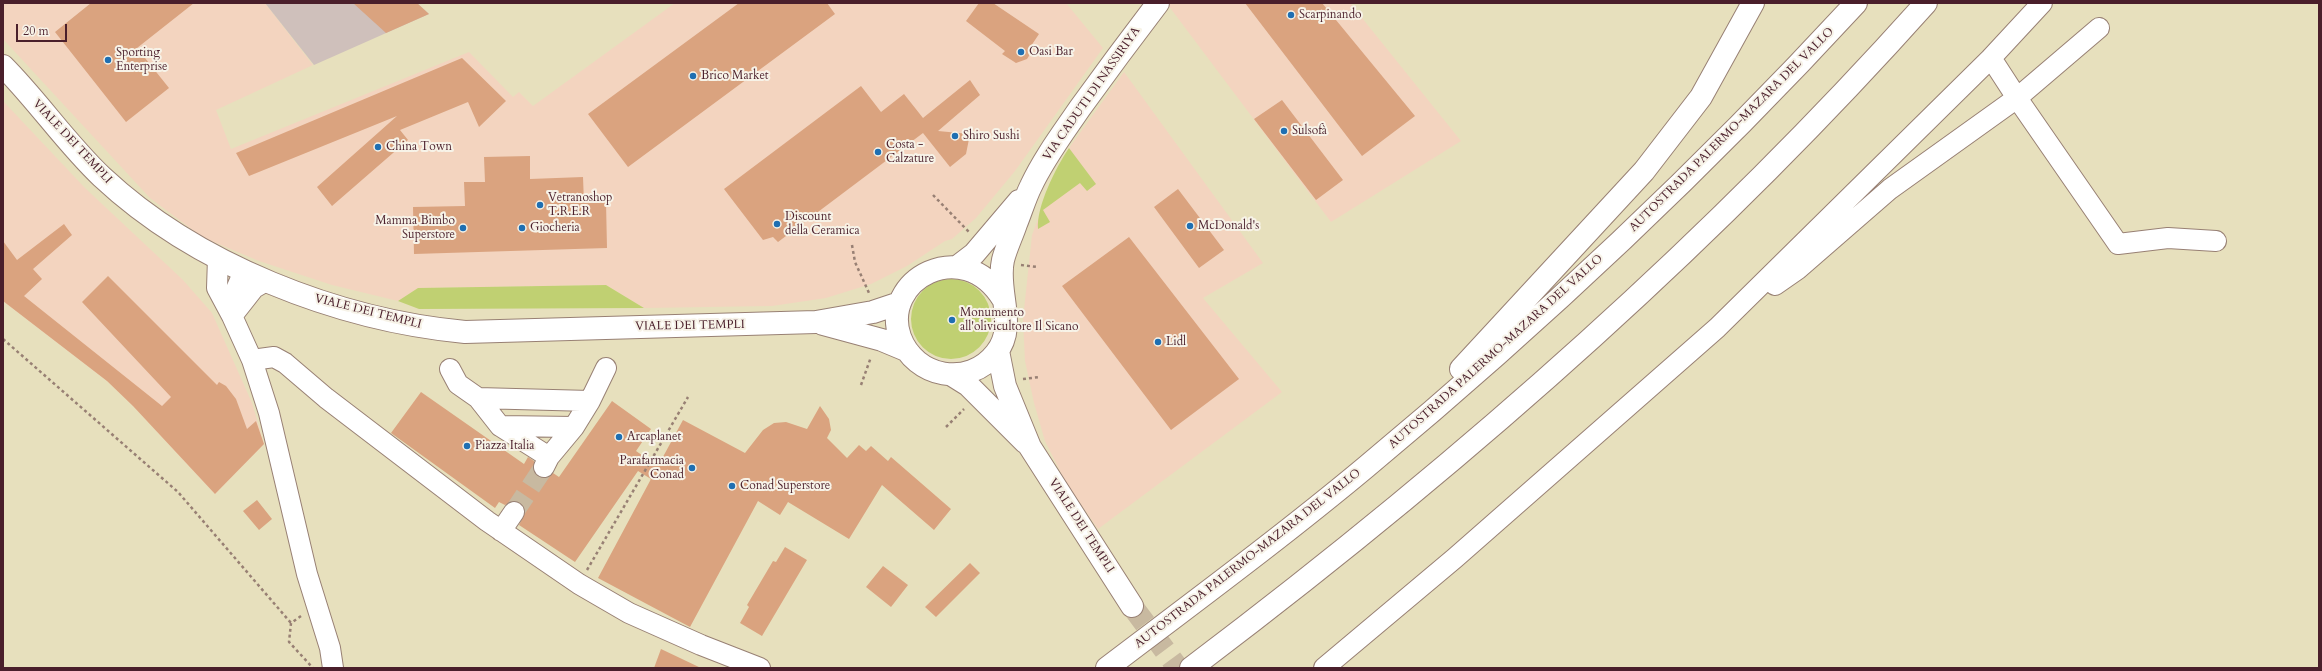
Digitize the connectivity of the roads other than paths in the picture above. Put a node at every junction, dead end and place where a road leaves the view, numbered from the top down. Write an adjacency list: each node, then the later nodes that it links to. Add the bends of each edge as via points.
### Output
1 (1158, 3): 10 (main road, VIA CADUTI DI NASSIRIYA, via 1064,131)
2 (1754, 3): 34 (main road, via 1701,97 1644,171 1455,376 1299,510)
3 (1856, 3): 34 (main road, AUTOSTRADA PALERMO-MAZARA DEL VALLO, via 1789,76 1653,212 1462,386)
4 (1926, 3): 41 (main road, via 1784,155 1593,338 1394,508)
5 (2042, 3): 7 (street)
6 (2099, 28): 9 (street)
7 (1991, 58): 9 (street); 20 (street)
8 (3, 66): 12 (main road, VIALE DEI TEMPLI, via 101,176 146,214)
9 (2017, 98): 11 (street, via 2118,244 2168,238); 20 (street, via 1890,189 1798,269)
10 (1030, 188): 13 (main road, via 974,254); 16 (main road, via 1003,260)
11 (2216, 241)
12 (218, 258): 14 (main road, VIALE DEI TEMPLI); 18 (street, via 217,288)
13 (957, 267): 16 (main road, via 971,270 984,277 995,287); 17 (main road, via 939,268 922,275 909,288)
14 (244, 271): 15 (main road, VIALE DEI TEMPLI); 18 (street, via 235,292)
15 (266, 281): 18 (street, via 254,288); 19 (main road, VIALE DEI TEMPLI, via 296,294 415,326 465,332)
16 (1002, 299): 22 (main road, via 1006,323 1005,335)
17 (900, 303): 19 (main road, via 873,312); 21 (main road, via 900,335)
18 (232, 316): 23 (street)
19 (816, 322): 21 (main road, via 882,340)
20 (1717, 328): 42 (street, via 1455,558)
21 (906, 350): 26 (main road, via 926,369)
22 (998, 351): 26 (main road, via 978,369 966,374); 31 (main road, via 1005,386)
23 (252, 360): 33 (street, via 274,357 285,363 326,398); 36 (street, via 269,413 316,605)
24 (606, 368): 28 (street)
25 (450, 370): 27 (street, via 458,384)
26 (952, 375): 31 (main road, via 968,384)
27 (478, 398): 28 (street); 29 (street)
28 (590, 401): 30 (street)
29 (500, 426): 30 (street); 30 (street, via 546,462)
30 (574, 427)
31 (1030, 447): 35 (main road, VIALE DEI TEMPLI)
32 (514, 512): 33 (street)
33 (501, 531): 39 (street, via 579,584 629,613)
34 (1271, 544): 40 (main road, AUTOSTRADA PALERMO-MAZARA DEL VALLO)
35 (1132, 606)
36 (330, 648): 37 (street); 38 (street)
37 (333, 668)
38 (347, 668)
39 (760, 668)
40 (1107, 668)
41 (1192, 668)
42 (1324, 668)

